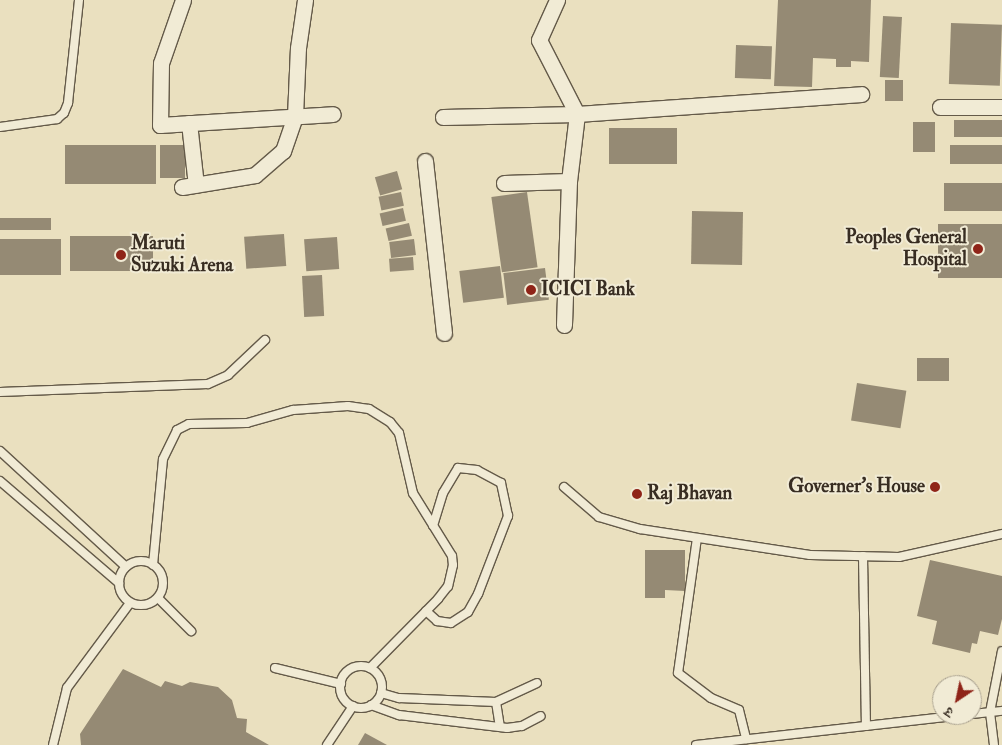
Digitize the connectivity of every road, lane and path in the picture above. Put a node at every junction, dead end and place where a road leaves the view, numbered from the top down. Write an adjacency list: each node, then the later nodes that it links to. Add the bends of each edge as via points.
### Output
1 (79, 0): 13 (lane, via 68,103 64,113 57,119)
2 (183, 0): 12 (street, via 161,63 160,125)
3 (305, 0): 10 (street, via 298,48)
4 (557, 0): 9 (street, via 540,40)
5 (861, 94): 9 (street)
6 (940, 107): 7 (street)
7 (1002, 107)
8 (333, 114): 10 (street)
9 (577, 114): 11 (street); 15 (street)
10 (295, 116): 12 (street); 12 (street, via 283,151 255,175 189,186)
11 (443, 117)
12 (189, 123)
13 (0, 126)
14 (425, 161): 18 (street)
15 (569, 181): 16 (street); 17 (street)
16 (504, 183)
17 (564, 325)
18 (444, 333)
19 (265, 340): 20 (lane, via 228,375 208,384)
20 (0, 392)
21 (0, 451): 29 (lane)
22 (0, 481): 30 (lane)
23 (564, 487): 26 (lane, via 599,517 640,529)
24 (433, 526): 28 (lane, via 413,493 399,434 390,422 369,409 348,406 293,410 247,423 189,424 177,430 163,459); 33 (lane, via 452,556 453,565 448,586); 33 (lane, via 443,494 458,468 477,470 501,483 508,516 468,612 451,623 438,621)
25 (1002, 534): 27 (lane, via 899,557)
26 (697, 538): 27 (lane, via 810,555); 51 (lane, via 678,673 711,698 739,710)
27 (863, 556): 49 (lane)
28 (153, 565): 29 (lane, via 138,561); 31 (lane, via 162,576 162,591)
29 (126, 567): 30 (lane)
30 (119, 583): 32 (lane, via 120,593)
31 (158, 598): 32 (lane, via 145,605); 34 (lane)
32 (130, 603): 52 (lane, via 67,688)
33 (426, 611): 37 (lane)
34 (191, 631)
35 (1002, 651): 45 (lane)
36 (275, 668): 39 (lane)
37 (370, 668): 39 (lane, via 353,668); 40 (lane, via 382,682)
38 (537, 683): 41 (lane)
39 (341, 684): 43 (lane, via 343,697)
40 (381, 693): 41 (lane, via 399,698); 42 (lane)
41 (496, 702): 50 (lane)
42 (371, 705): 43 (lane); 50 (lane, via 399,714)
43 (353, 706): 53 (lane)
44 (1002, 711): 45 (lane)
45 (990, 712): 46 (lane); 55 (lane)
46 (982, 713)
47 (541, 716): 50 (lane, via 522,726)
48 (932, 719): 49 (lane)
49 (866, 726): 51 (lane)
50 (500, 727)
51 (746, 739): 54 (lane)
52 (53, 745)
53 (327, 745)
54 (696, 745)
55 (994, 745)

